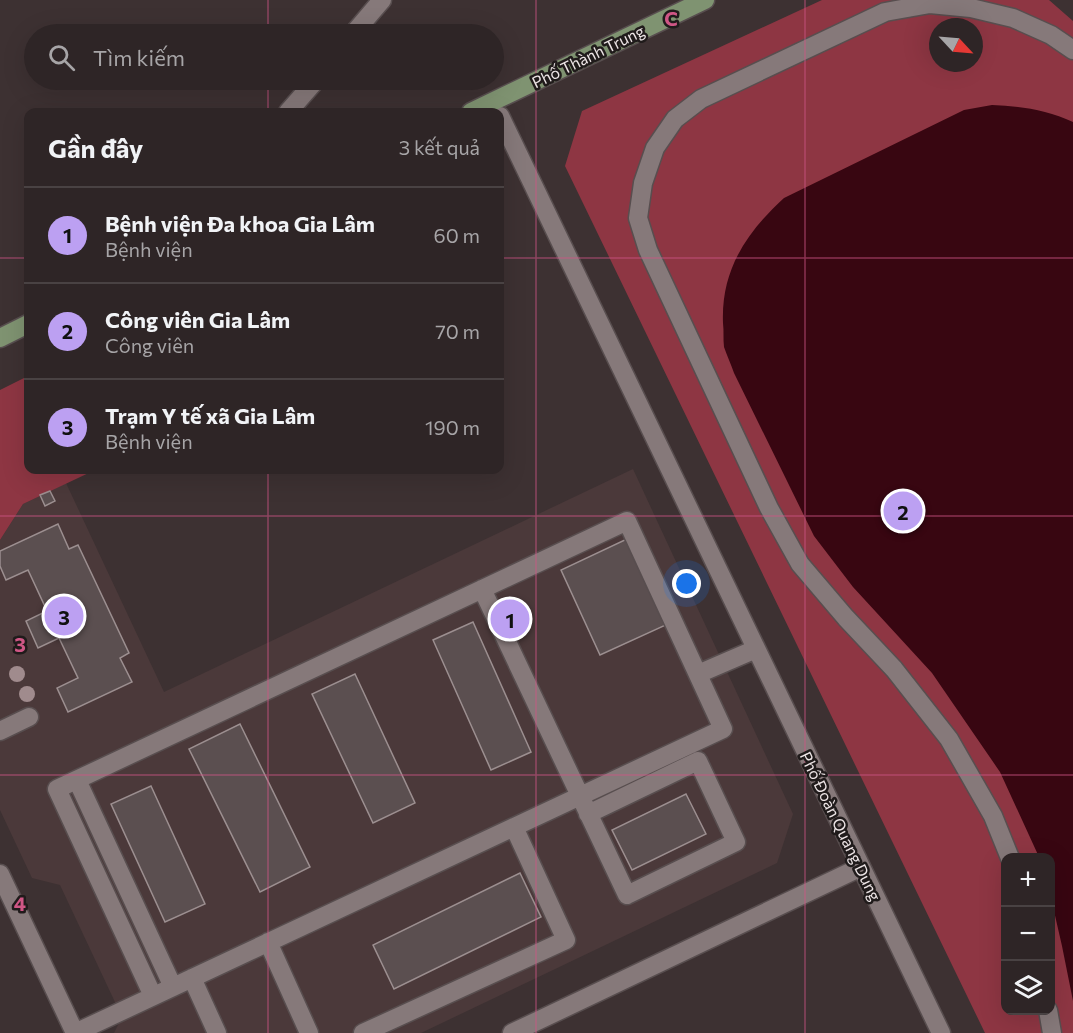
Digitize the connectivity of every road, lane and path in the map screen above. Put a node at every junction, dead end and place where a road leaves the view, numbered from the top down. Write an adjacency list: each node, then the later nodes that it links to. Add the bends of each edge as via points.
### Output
1 (382, 0): 3 (street)
2 (705, 0): 7 (main road, Phố Thành Trung)
3 (362, 24)
4 (1073, 50): 20 (street, via 1013,18 971,8 930,4 885,12 701,99 675,119 654,148 638,218 668,293 769,508 800,564 894,669 950,739 993,816)
5 (307, 90): 6 (street)
6 (292, 108)
7 (501, 108)
8 (504, 125): 12 (street, Phố Đoàn Quang Dung)
9 (24, 326): 10 (main road)
10 (0, 338)
11 (482, 589): 13 (street, via 627,521); 16 (street); 17 (street)
12 (756, 649): 13 (street); 21 (street, Phố Đoàn Quang Dung)
13 (698, 674): 17 (street, via 723,729)
14 (29, 717): 15 (street)
15 (0, 731)
16 (77, 780): 25 (street); 26 (street, via 57,789)
17 (580, 796): 18 (street); 19 (street)
18 (588, 814): 18 (street, via 698,761 736,842 627,895)
19 (514, 827): 23 (street); 31 (street, via 566,940)
20 (1008, 853)
21 (861, 867): 32 (street); 33 (street, Phố Đoàn Quang Dung)
22 (0, 874): 29 (street)
23 (268, 942): 24 (street); 28 (street)
24 (192, 978): 25 (street); 30 (street)
25 (173, 987): 26 (street)
26 (153, 996): 29 (street)
27 (1049, 1015): 34 (street)
28 (306, 1032)
29 (75, 1033)
30 (217, 1033)
31 (363, 1033)
32 (512, 1033)
33 (941, 1033)
34 (1052, 1033)

